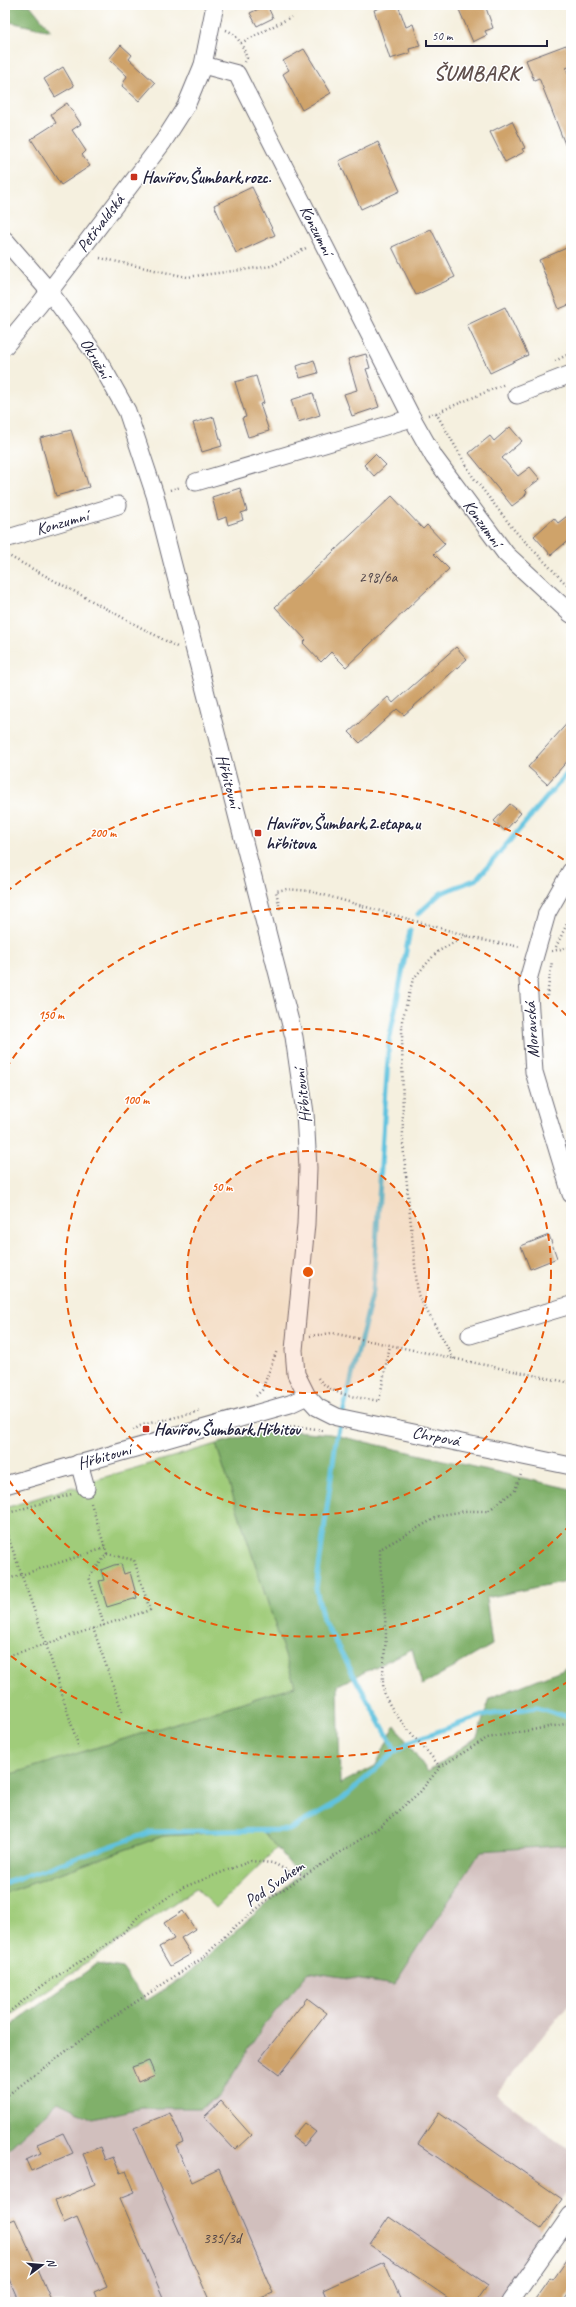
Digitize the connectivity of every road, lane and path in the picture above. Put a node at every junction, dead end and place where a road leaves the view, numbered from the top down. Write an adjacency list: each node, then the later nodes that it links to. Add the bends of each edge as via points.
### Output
1 (215, 5): 3 (street, Petřvaldská)
2 (291, 17): 4 (path)
3 (211, 26): 4 (path, via 232,32); 5 (street, Petřvaldská)
4 (241, 42): 6 (path, via 247,58)
5 (203, 65): 6 (street); 10 (street, Petřvaldská, via 186,106 163,142)
6 (237, 74): 8 (street, Konzumní)
7 (5, 240): 10 (street, Okružní)
8 (322, 240): 9 (path, via 272,266 186,277); 17 (street, Konzumní)
9 (100, 258)
10 (49, 291): 11 (street, Petřvaldská); 19 (street, Okružní, via 92,349 127,411)
11 (8, 337)
12 (571, 353): 13 (path)
13 (550, 363)
14 (571, 374): 15 (street)
15 (512, 389): 16 (path)
16 (436, 413): 17 (path); 23 (path, via 473,477 515,531)
17 (412, 418): 18 (street); 24 (street, Konzumní, via 434,457 506,554)
18 (196, 482): 19 (path)
19 (155, 495): 25 (street, Hřbitovní)
20 (118, 505): 21 (street, Konzumní)
21 (5, 538)
22 (5, 554): 25 (path)
23 (571, 590)
24 (569, 609)
25 (198, 658): 41 (street, Hřbitovní, via 284,991 295,1045 305,1114 308,1168 306,1224 294,1359 299,1381)
26 (571, 871): 31 (street, Moravská, via 547,913)
27 (276, 891): 29 (path, via 310,891)
28 (571, 915): 32 (path)
29 (466, 936): 31 (path); 39 (path, via 437,952 414,979 402,1021 403,1145 418,1295)
30 (571, 947): 32 (path)
31 (536, 949): 32 (path); 34 (street, Moravská, via 528,980 534,1072)
32 (554, 951): 33 (path)
33 (547, 998)
34 (571, 1194)
35 (571, 1305): 36 (street)
36 (470, 1335)
37 (310, 1336): 39 (path, via 332,1333)
38 (278, 1347): 42 (path, via 262,1390)
39 (454, 1359): 40 (path)
40 (571, 1383)
41 (307, 1396): 47 (street, Chrpová, via 317,1407 337,1417); 48 (street, Hřbitovní, via 290,1404)
42 (254, 1398)
43 (208, 1410): 46 (path, via 156,1421)
44 (264, 1428): 45 (path, via 302,1427)
45 (326, 1430)
46 (130, 1432)
47 (528, 1457): 49 (street, Chrpová); 65 (path, via 515,1490 488,1510 441,1515 380,1549 380,1579 386,1634 383,1663 386,1697)
48 (79, 1463): 50 (street, Hřbitovní); 51 (street)
49 (571, 1466)
50 (5, 1485)
51 (86, 1489): 52 (path); 54 (path)
52 (5, 1514)
53 (5, 1528): 56 (path)
54 (105, 1548): 55 (path); 56 (path)
55 (107, 1554): 58 (path, via 89,1577); 58 (path, via 134,1560 150,1610)
56 (22, 1575): 57 (path); 60 (path)
57 (5, 1580)
58 (104, 1625): 59 (path)
59 (93, 1628): 60 (path); 62 (path)
60 (46, 1644): 61 (path); 64 (path)
61 (5, 1657)
62 (123, 1714)
63 (571, 1723): 65 (path, Pod Svahem, via 487,1738)
64 (79, 1748)
65 (440, 1767): 66 (path, Pod Svahem, via 420,1792 378,1828)
66 (305, 1875): 67 (path, via 288,1871 273,1863 251,1861 184,1887 139,1916 120,1936); 68 (path, Pod Svahem, via 270,1898 231,1930 204,1957 101,2025)
67 (5, 2014)
68 (5, 2097)
69 (571, 2215): 70 (street)
70 (510, 2302)

